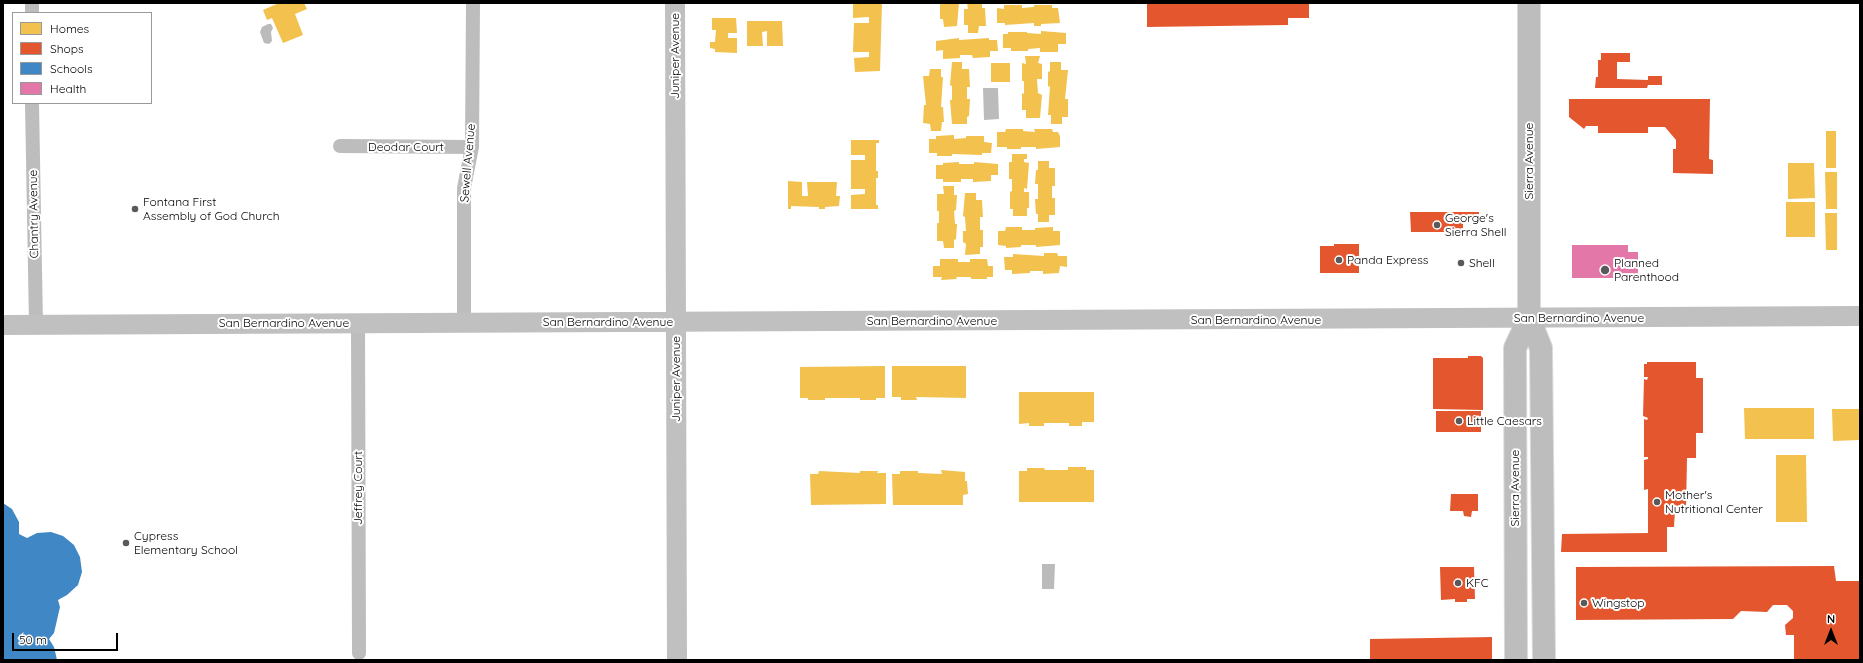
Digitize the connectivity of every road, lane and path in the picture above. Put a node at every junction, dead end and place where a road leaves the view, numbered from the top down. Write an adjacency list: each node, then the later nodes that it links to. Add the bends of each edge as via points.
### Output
1 (473, 3): 6 (street, Sewell Avenue)
2 (675, 3): 9 (main road, Juniper Avenue)
3 (1529, 3): 8 (main road, Sierra Avenue)
4 (32, 104): 13 (street, Chantry Avenue)
5 (340, 146): 6 (street, Deodar Court)
6 (472, 147): 10 (street, Sewell Avenue, via 464,188)
7 (1860, 316): 8 (main road, San Bernardino Avenue)
8 (1529, 318): 9 (main road, San Bernardino Avenue); 15 (main road, Sierra Avenue, via 1515,348); 17 (main road, Sierra Avenue, via 1541,348)
9 (676, 321): 10 (main road, San Bernardino Avenue); 16 (main road, Juniper Avenue)
10 (464, 322): 11 (main road, San Bernardino Avenue)
11 (358, 323): 13 (main road, San Bernardino Avenue); 14 (street, Jeffrey Court)
12 (3, 325): 13 (main road, San Bernardino Avenue)
13 (36, 325)
14 (359, 653)
15 (1518, 654)
16 (677, 660)
17 (1544, 660)

